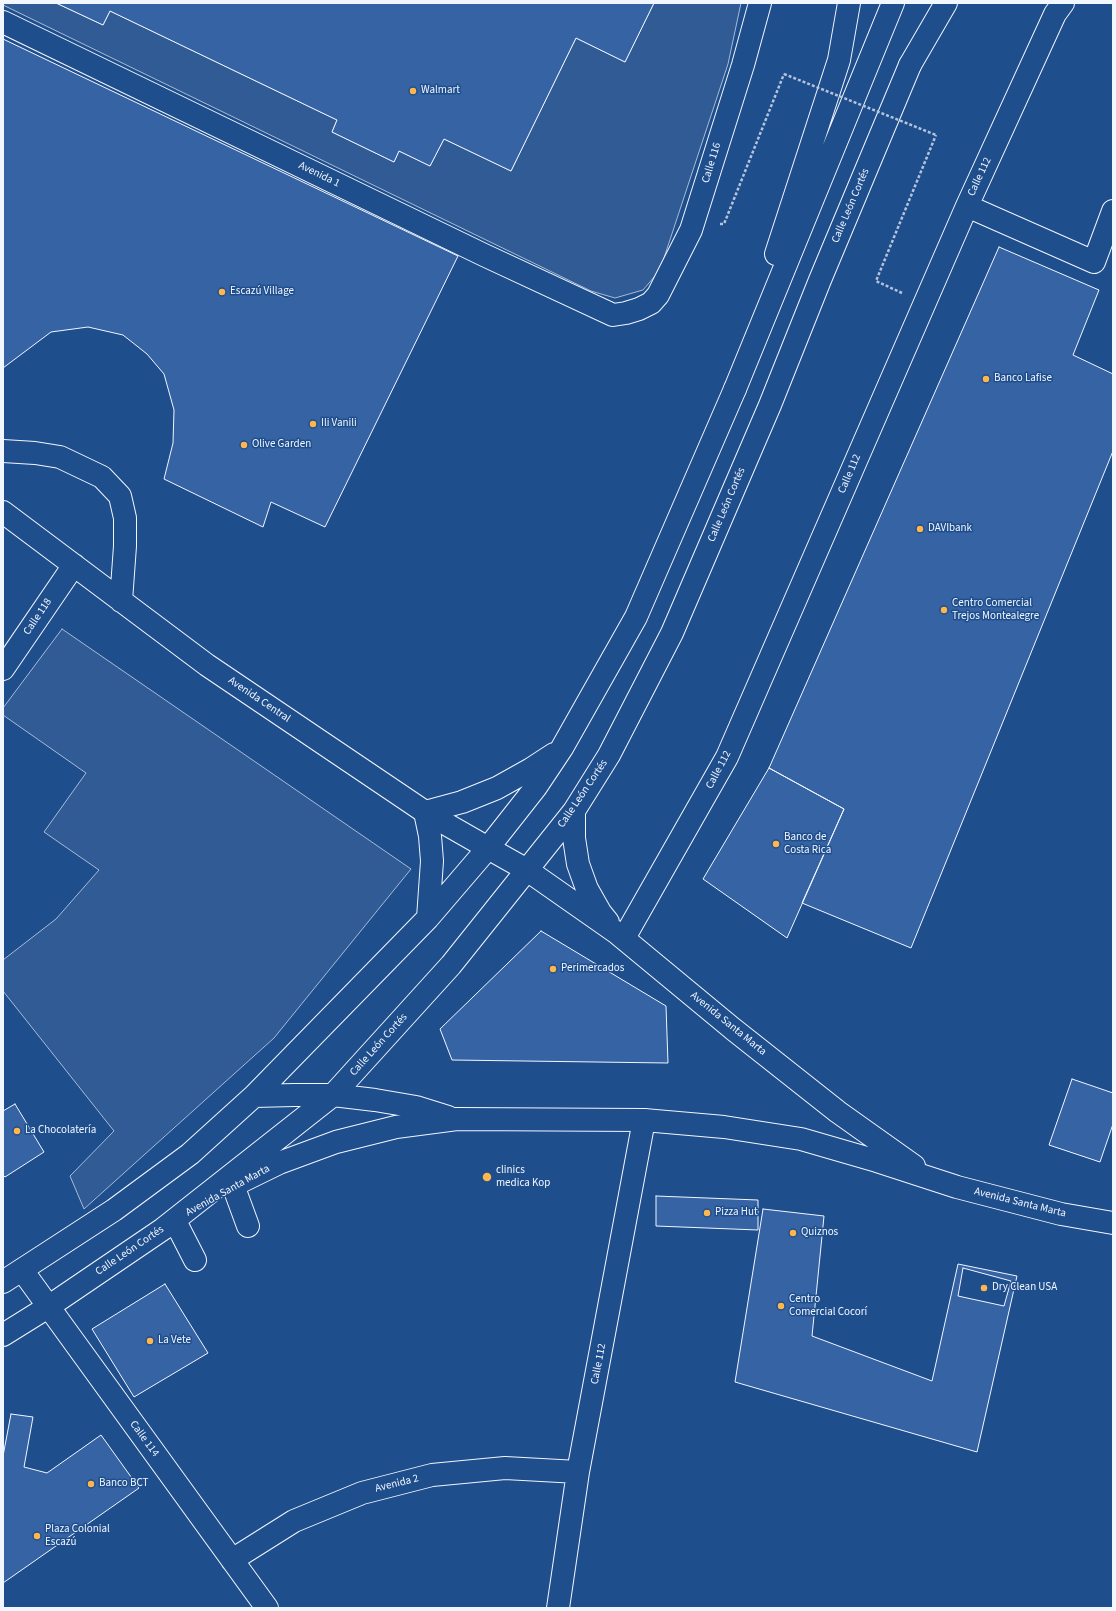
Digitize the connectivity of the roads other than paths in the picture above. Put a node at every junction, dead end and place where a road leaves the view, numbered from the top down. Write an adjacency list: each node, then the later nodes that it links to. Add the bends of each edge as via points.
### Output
1 (760, 3): 11 (main road, Calle 116, via 691,230 658,295 651,303)
2 (849, 3): 12 (main road, via 839,60)
3 (893, 3): 12 (main road)
4 (933, 3): 8 (main road)
5 (946, 3): 8 (main road)
6 (1063, 3): 9 (main road, Calle 112, via 1055,14)
7 (3, 22): 11 (main road, Avenida 1, via 477,252 613,315)
8 (910, 65): 19 (main road, Calle León Cortés, via 770,405 672,633 609,755)
9 (967, 206): 10 (main road, via 1094,262); 24 (main road, Calle 112, via 727,757)
10 (1113, 211)
11 (639, 309)
12 (735, 389): 18 (main road, via 636,617)
13 (3, 451): 16 (main road, via 60,456 102,477 120,496 125,518)
14 (3, 512): 15 (main road, Avenida Central)
15 (74, 565): 16 (main road, Avenida Central); 17 (main road, Calle 118)
16 (121, 601): 20 (main road, Avenida Central, via 207,665)
17 (3, 669)
18 (562, 748): 20 (main road, via 497,788 462,802); 21 (main road, via 536,787)
19 (574, 811): 22 (main road, Calle León Cortés); 24 (main road, via 574,838 578,864 587,889 600,912)
20 (425, 812): 21 (main road, Avenida Central); 23 (main road, via 432,861)
21 (488, 848): 22 (main road, Avenida Central); 23 (main road)
22 (527, 870): 24 (main road, Avenida Santa Marta); 25 (main road, Calle León Cortés, via 451,965)
23 (428, 918): 26 (main road)
24 (620, 935): 29 (main road, Avenida Santa Marta, via 838,1112)
25 (333, 1095): 26 (main road, Avenida Santa Marta); 27 (main road, Avenida Santa Marta, via 416,1107); 32 (main road, Calle León Cortés)
26 (254, 1096): 35 (main road, via 190,1154 114,1210)
27 (457, 1119): 28 (main road, Avenida Santa Marta); 30 (main road, Avenida Santa Marta, via 396,1127 336,1142 279,1163)
28 (644, 1120): 29 (main road, Avenida Santa Marta, via 724,1127 801,1139); 39 (main road, Calle 112)
29 (929, 1177): 31 (main road, Avenida Santa Marta, via 957,1187 1061,1214)
30 (233, 1186): 32 (main road, Avenida Santa Marta); 33 (main road)
31 (1113, 1223)
32 (169, 1225): 34 (main road); 37 (main road, Calle León Cortés)
33 (248, 1226)
34 (195, 1260)
35 (22, 1270): 36 (main road); 37 (main road, Calle 114)
36 (3, 1282)
37 (48, 1307): 38 (main road, Calle León Cortés); 40 (main road, Calle 114)
38 (3, 1336)
39 (578, 1472): 40 (main road, Avenida 2, via 505,1468 432,1475 362,1493 301,1518); 42 (main road, Calle 112)
40 (232, 1560): 41 (main road, Calle 114)
41 (267, 1608)
42 (558, 1608)

